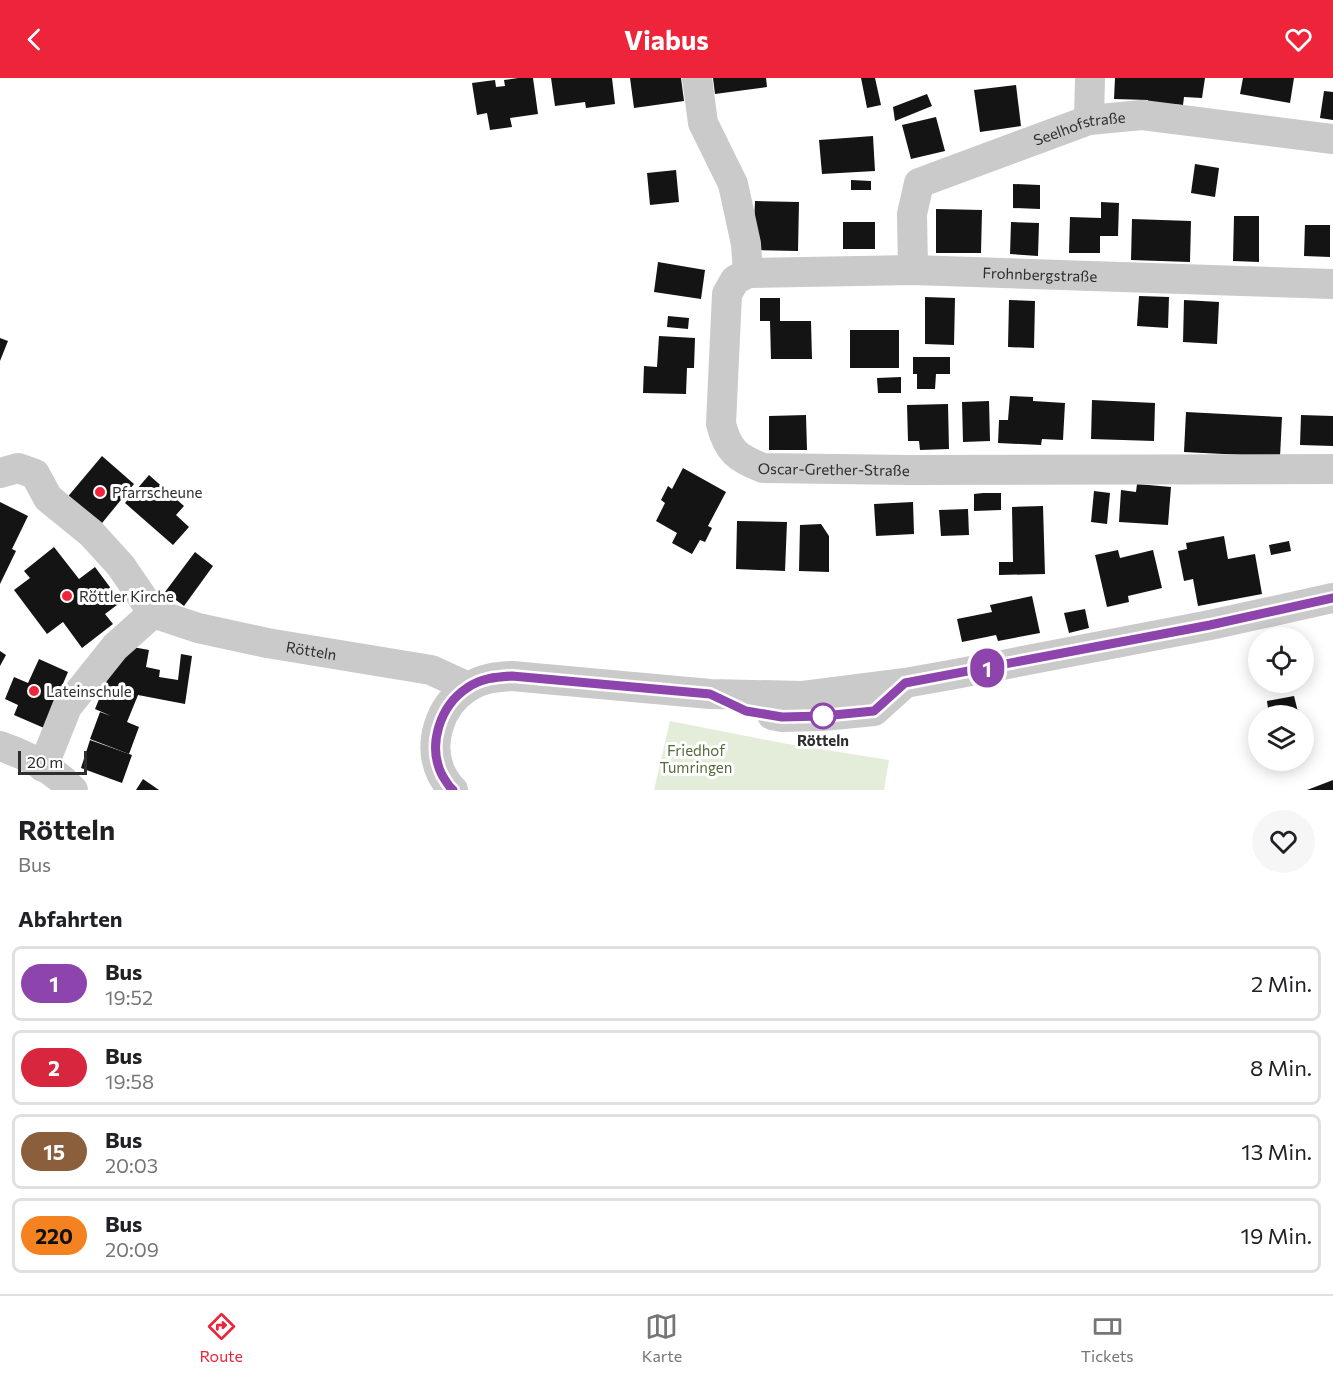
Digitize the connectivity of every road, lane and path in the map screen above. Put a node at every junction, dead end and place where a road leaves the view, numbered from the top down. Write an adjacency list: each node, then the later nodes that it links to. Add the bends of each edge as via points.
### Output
1 (697, 78): 6 (street, via 703,123 733,184)
2 (1090, 78): 3 (street)
3 (1089, 120): 4 (street, Seelhofstraße, via 1142,115); 5 (street, Seelhofstraße, via 919,183 912,214)
4 (1333, 139)
5 (913, 270): 6 (street, Frohnbergstraße); 7 (street, Frohnbergstraße)
6 (748, 273): 8 (street, Oscar-Grether-Straße, via 735,280 727,294 721,424 730,448 763,468)
7 (1333, 284)
8 (1333, 469)
9 (0, 473): 11 (street, via 18,468 35,474 48,498 91,533 121,566)
10 (1333, 598): 12 (street, via 905,683 803,696 710,694 512,676 489,678)
11 (153, 614): 12 (street, Rötteln, via 255,640 430,670); 14 (street, via 115,647 67,707)
12 (468, 687): 16 (street, via 441,719 436,740 437,764)
13 (0, 746): 14 (street)
14 (43, 767): 15 (street)
15 (73, 790)
16 (453, 790)

